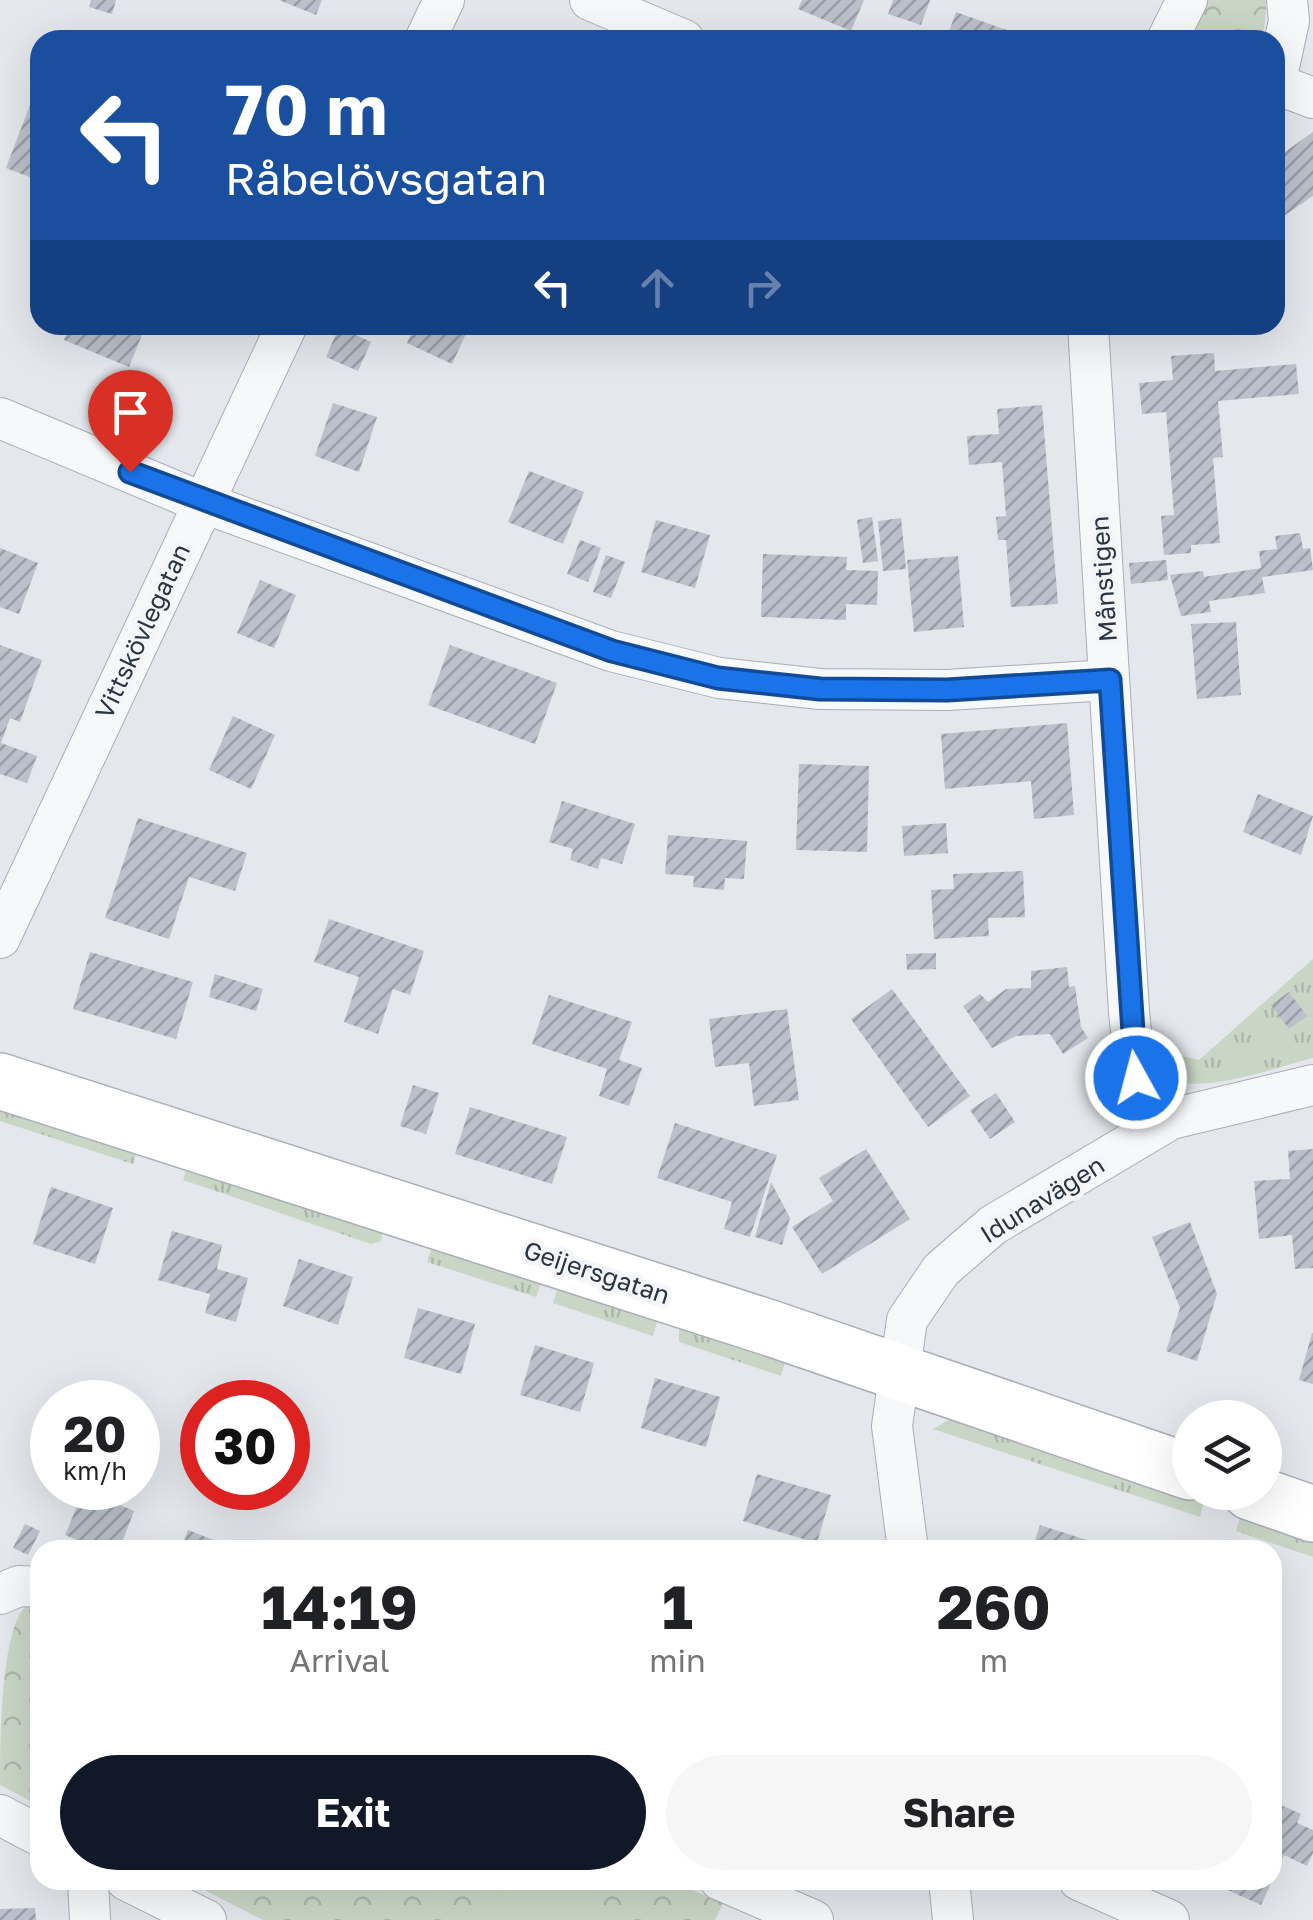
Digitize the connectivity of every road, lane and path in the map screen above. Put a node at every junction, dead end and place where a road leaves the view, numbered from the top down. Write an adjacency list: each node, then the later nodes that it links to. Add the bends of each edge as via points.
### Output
1 (444, 0): 5 (street)
2 (590, 0): 6 (street)
3 (1187, 0): 7 (street)
4 (1288, 0): 8 (street)
5 (429, 30)
6 (660, 30)
7 (1172, 30)
8 (1285, 40)
9 (1285, 87): 10 (street)
10 (1313, 98)
11 (281, 335): 14 (street, Vittskövlegatan)
12 (1089, 335): 15 (street, Månstigen)
13 (0, 418): 14 (street)
14 (201, 502): 15 (street, via 612,651 718,678 820,689 947,690); 16 (street, Vittskövlegatan)
15 (1110, 680): 19 (street, Månstigen, via 1136,1078)
16 (0, 938)
17 (0, 1081): 20 (street, Geijersgatan)
18 (1313, 1085): 19 (street, Idunavägen)
19 (1172, 1119): 20 (street, Idunavägen, via 994,1225 940,1270 907,1320)
20 (900, 1372): 21 (street, Geijersgatan); 24 (street, Idunavägen, via 892,1426)
21 (1172, 1466)
22 (1282, 1503): 23 (street)
23 (1313, 1514)
24 (907, 1540)
25 (30, 1586): 26 (street)
26 (0, 1594)
27 (0, 1815): 28 (street)
28 (30, 1831)
29 (88, 1890): 34 (street)
30 (146, 1890): 35 (street)
31 (743, 1890): 36 (street)
32 (950, 1890): 37 (street)
33 (1102, 1890): 38 (street)
34 (90, 1920)
35 (206, 1920)
36 (813, 1920)
37 (953, 1920)
38 (1169, 1920)

